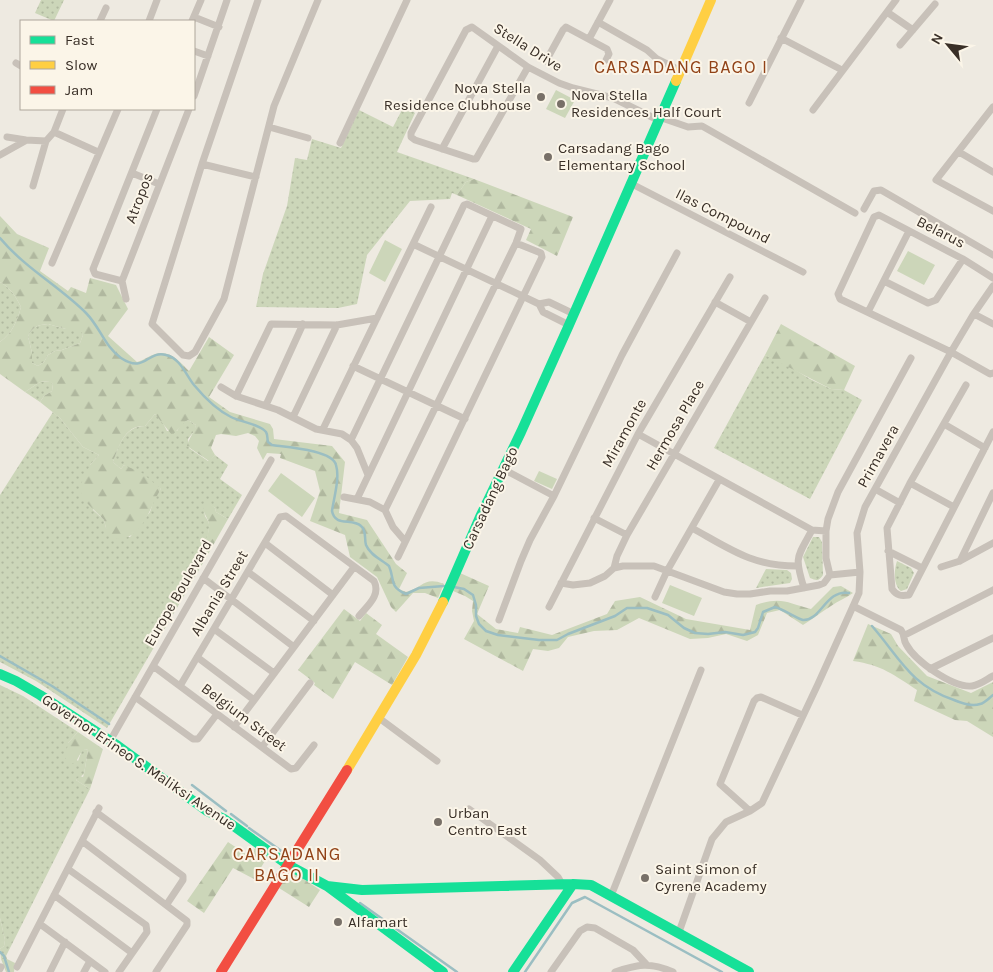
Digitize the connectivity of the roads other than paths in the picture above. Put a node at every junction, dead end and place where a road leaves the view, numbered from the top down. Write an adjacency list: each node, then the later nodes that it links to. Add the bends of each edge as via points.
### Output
1 (157, 0): 16 (street)
2 (201, 0): 14 (street)
3 (227, 0): 18 (street)
4 (258, 0): 51 (street)
5 (318, 0): 40 (street, via 274,106)
6 (407, 0): 46 (street)
7 (610, 0): 17 (street)
8 (711, 0): 29 (main road, Carsadang Bago)
9 (802, 0): 20 (street)
10 (896, 0): 13 (street)
11 (936, 4): 19 (street)
12 (106, 8): 15 (street)
13 (887, 12): 19 (street); 30 (street)
14 (193, 19): 18 (street)
15 (100, 20)
16 (150, 20)
17 (598, 22): 21 (street); 29 (street)
18 (219, 27): 25 (street)
19 (913, 30): 22 (street)
20 (782, 38): 30 (street); 32 (street)
21 (589, 39): 26 (street, via 609,51); 27 (street, via 566,27)
22 (900, 45)
23 (498, 46): 28 (street, Stella Drive); 47 (street); 47 (street, Stella Drive, via 472,27 466,30 411,133 415,140)
24 (195, 51): 25 (street)
25 (208, 56): 31 (street)
26 (606, 60)
27 (546, 61)
28 (528, 67): 39 (street, Stella Drive, via 566,86 613,98); 47 (street, via 476,158)
29 (678, 70): 39 (main road, Carsadang Bago)
30 (842, 70): 38 (street)
31 (196, 84)
32 (749, 103)
33 (993, 107): 49 (street)
34 (63, 110): 41 (street)
35 (118, 110): 48 (street)
36 (157, 110): 53 (street)
37 (189, 110): 56 (street, Atropos)
38 (813, 110)
39 (659, 119): 55 (main road, Carsadang Bago); 61 (street, Stella Drive, via 688,127 702,126)
40 (269, 127): 43 (street); 54 (street)
41 (54, 132): 45 (street); 48 (street)
42 (7, 137): 44 (street)
43 (308, 138)
44 (26, 140): 45 (street); 50 (street)
45 (46, 141): 57 (street)
46 (340, 143)
47 (442, 149)
48 (98, 152): 70 (street)
49 (959, 152): 52 (street); 60 (street, via 936,180)
50 (0, 156)
51 (202, 164): 54 (street); 54 (street, via 152,324 183,355 195,352 224,300)
52 (992, 170)
53 (132, 173): 56 (street); 75 (street, via 93,269 95,274)
54 (256, 177)
55 (630, 183): 72 (street, Ilas Compound); 85 (main road, Carsadang Bago)
56 (160, 184): 75 (street, Atropos)
57 (33, 186)
58 (431, 207): 65 (street)
59 (864, 209): 67 (street, via 874,191 881,190)
60 (993, 211)
61 (855, 213)
62 (492, 216): 64 (street, via 522,230); 68 (street, via 465,204); 71 (street)
63 (910, 231): 69 (street, Belarus); 76 (street); 84 (street, Belarus, via 879,215 874,217 838,294 840,299)
64 (516, 243): 77 (street); 79 (street, via 542,255)
65 (413, 244): 68 (street); 87 (street)
66 (677, 253): 120 (street, via 622,356)
67 (993, 255)
68 (440, 257): 71 (street); 97 (street)
69 (963, 258): 74 (street, Belarus); 76 (street, via 933,302 928,303)
70 (52, 263)
71 (466, 270): 77 (street); 100 (street)
72 (803, 272)
73 (730, 277): 82 (street, Miramonte)
74 (993, 278)
75 (122, 281): 81 (street)
76 (884, 281): 84 (street)
77 (495, 283): 79 (street); 103 (street)
78 (993, 286): 86 (street, Primavera)
79 (524, 297): 83 (street); 105 (street)
80 (765, 298): 88 (street, Hermosa Place)
81 (126, 299)
82 (716, 302): 88 (street); 109 (street, Miramonte)
83 (539, 304): 85 (street, via 549,302); 92 (street, via 543,312)
84 (868, 312): 93 (street)
85 (574, 314): 92 (main road, Carsadang Bago)
86 (974, 314): 90 (street); 93 (street, Primavera)
87 (377, 318): 91 (street); 95 (street)
88 (751, 322): 112 (street, Hermosa Place)
89 (303, 324): 91 (street); 101 (street, via 270,324); 102 (street)
90 (993, 324)
91 (337, 325): 104 (street)
92 (569, 325): 114 (main road, Carsadang Bago)
93 (951, 352): 96 (street); 118 (street, Primavera)
94 (911, 358): 129 (street, via 838,492)
95 (353, 366): 97 (street); 107 (street)
96 (993, 373)
97 (381, 379): 100 (street); 110 (street)
98 (966, 385): 106 (street)
99 (221, 387): 101 (street)
100 (408, 392): 103 (street); 115 (street)
101 (236, 396): 102 (street)
102 (266, 405): 104 (street)
103 (436, 405): 105 (street); 125 (street)
104 (293, 417): 107 (street, via 316,429)
105 (464, 419): 131 (street)
106 (944, 424): 111 (street); 117 (street)
107 (323, 429): 110 (street)
108 (993, 432): 111 (street)
109 (638, 434): 112 (street); 126 (street, Miramonte)
110 (351, 440): 115 (street)
111 (985, 448): 124 (street)
112 (674, 454): 116 (street); 130 (street, Hermosa Place)
113 (271, 460): 146 (street, Europe Boulevard)
114 (503, 469): 120 (street); 175 (main road, Carsadang Bago, via 444,600)
115 (368, 474): 122 (street)
116 (719, 480): 127 (street); 128 (street)
117 (910, 483): 123 (street); 124 (street)
118 (875, 488): 123 (street); 144 (street, Primavera, via 858,525)
119 (993, 493): 136 (street)
120 (554, 496): 156 (street, via 521,561)
121 (344, 497): 122 (street)
122 (357, 499): 125 (street)
123 (900, 503): 134 (street, via 887,528)
124 (954, 507): 141 (street)
125 (385, 510): 131 (street)
126 (594, 518): 130 (street); 147 (street, Miramonte)
127 (692, 528): 137 (street, via 747,558 778,566); 142 (street)
128 (812, 530): 129 (street); 137 (street)
129 (826, 531): 145 (street)
130 (627, 535): 140 (street, Hermosa Place)
131 (405, 541): 135 (street)
132 (265, 543): 138 (street, Albania Street, via 280,517 286,516); 143 (street, Albania Street); 150 (street)
133 (993, 543): 136 (street)
134 (888, 552): 141 (street); 141 (street, via 892,589 900,596 909,595)
135 (398, 557)
136 (960, 561): 139 (street)
137 (797, 566): 148 (street)
138 (354, 567): 150 (street); 155 (street, via 374,581 377,587 377,592)
139 (941, 567)
140 (614, 568): 142 (street, via 654,566); 147 (street, via 590,583)
141 (922, 568)
142 (667, 571): 148 (street, via 738,594); 151 (street)
143 (248, 572): 152 (street, Albania Street); 157 (street)
144 (860, 572): 145 (street); 153 (street, Primavera, via 859,594)
145 (830, 575): 148 (street, via 824,583)
146 (203, 578): 152 (street); 163 (street, Europe Boulevard)
147 (561, 583): 154 (street, Miramonte)
148 (804, 588)
149 (993, 590): 159 (street)
150 (333, 595): 157 (street)
151 (655, 597)
152 (231, 600): 158 (street, Albania Street); 161 (street)
153 (853, 606): 159 (street, via 895,626); 174 (street, Primavera)
154 (549, 607)
155 (359, 616)
156 (499, 620)
157 (314, 621): 161 (street)
158 (214, 629): 162 (street, Albania Street); 167 (street)
159 (905, 635): 164 (street, via 906,644)
160 (993, 638): 164 (street)
161 (294, 647): 167 (street)
162 (197, 657): 170 (street, Albania Street); 172 (street)
163 (153, 666): 170 (street, Belgium Street); 171 (street, Europe Boulevard)
164 (930, 669): 168 (street, via 970,686)
165 (701, 670): 191 (street)
166 (2, 673): 177 (main road, Governor Erineo S. Maliksi Avenue)
167 (274, 673): 172 (street)
168 (993, 676)
169 (310, 683): 179 (street)
170 (180, 686): 173 (street, Belgium Street)
171 (135, 697): 173 (street, via 193,739 198,738); 177 (street, Europe Boulevard)
172 (254, 700): 176 (street)
173 (217, 714): 176 (street, Belgium Street)
174 (802, 715): 182 (street, Primavera, via 762,803); 182 (street, via 761,697 754,701 720,784)
175 (379, 718): 180 (street); 184 (main road, Carsadang Bago)
176 (234, 727): 179 (street, Belgium Street)
177 (110, 740): 184 (main road, Governor Erineo S. Maliksi Avenue)
178 (314, 746): 179 (street, Belgium Street, via 294,770)
179 (262, 747)
180 (437, 761)
181 (469, 809): 186 (street, via 546,866)
182 (750, 812): 195 (street, via 726,822 712,839)
183 (82, 841): 185 (street); 192 (street); 192 (street, via 97,810 182,876 183,880)
184 (288, 865): 188 (main road, Governor Erineo S. Maliksi Avenue); 206 (main road, Carsadang Bago)
185 (68, 869): 190 (street); 197 (street, via 146,925 147,932)
186 (562, 884): 187 (main road, Governor Erineo S. Maliksi Avenue); 189 (main road, Governor Erineo S. Maliksi Avenue)
187 (574, 884): 191 (main road, Governor Erineo S. Maliksi Avenue, via 591,885); 208 (main road)
188 (327, 886): 189 (main road, Governor Erineo S. Maliksi Avenue); 193 (main road, Governor Erineo S. Maliksi Avenue)
189 (362, 890): 193 (main road, via 355,896)
190 (54, 895): 194 (street); 197 (street)
191 (611, 896): 195 (main road, Governor Erineo S. Maliksi Avenue)
192 (167, 904): 205 (street, via 188,923)
193 (355, 906): 207 (main road, Governor Erineo S. Maliksi Avenue)
194 (40, 924): 196 (street); 200 (street)
195 (679, 932): 212 (main road, Governor Erineo S. Maliksi Avenue)
196 (65, 942): 198 (street); 201 (street)
197 (132, 954): 204 (street)
198 (90, 961): 202 (street); 203 (street)
199 (646, 964): 209 (street, via 633,950 595,928 587,927 580,931); 210 (street); 211 (street)
200 (17, 967)
201 (50, 972)
202 (84, 972)
203 (104, 972)
204 (120, 972)
205 (156, 972)
206 (221, 972)
207 (443, 972)
208 (512, 972)
209 (551, 972)
210 (615, 972)
211 (672, 972)
212 (749, 972)

